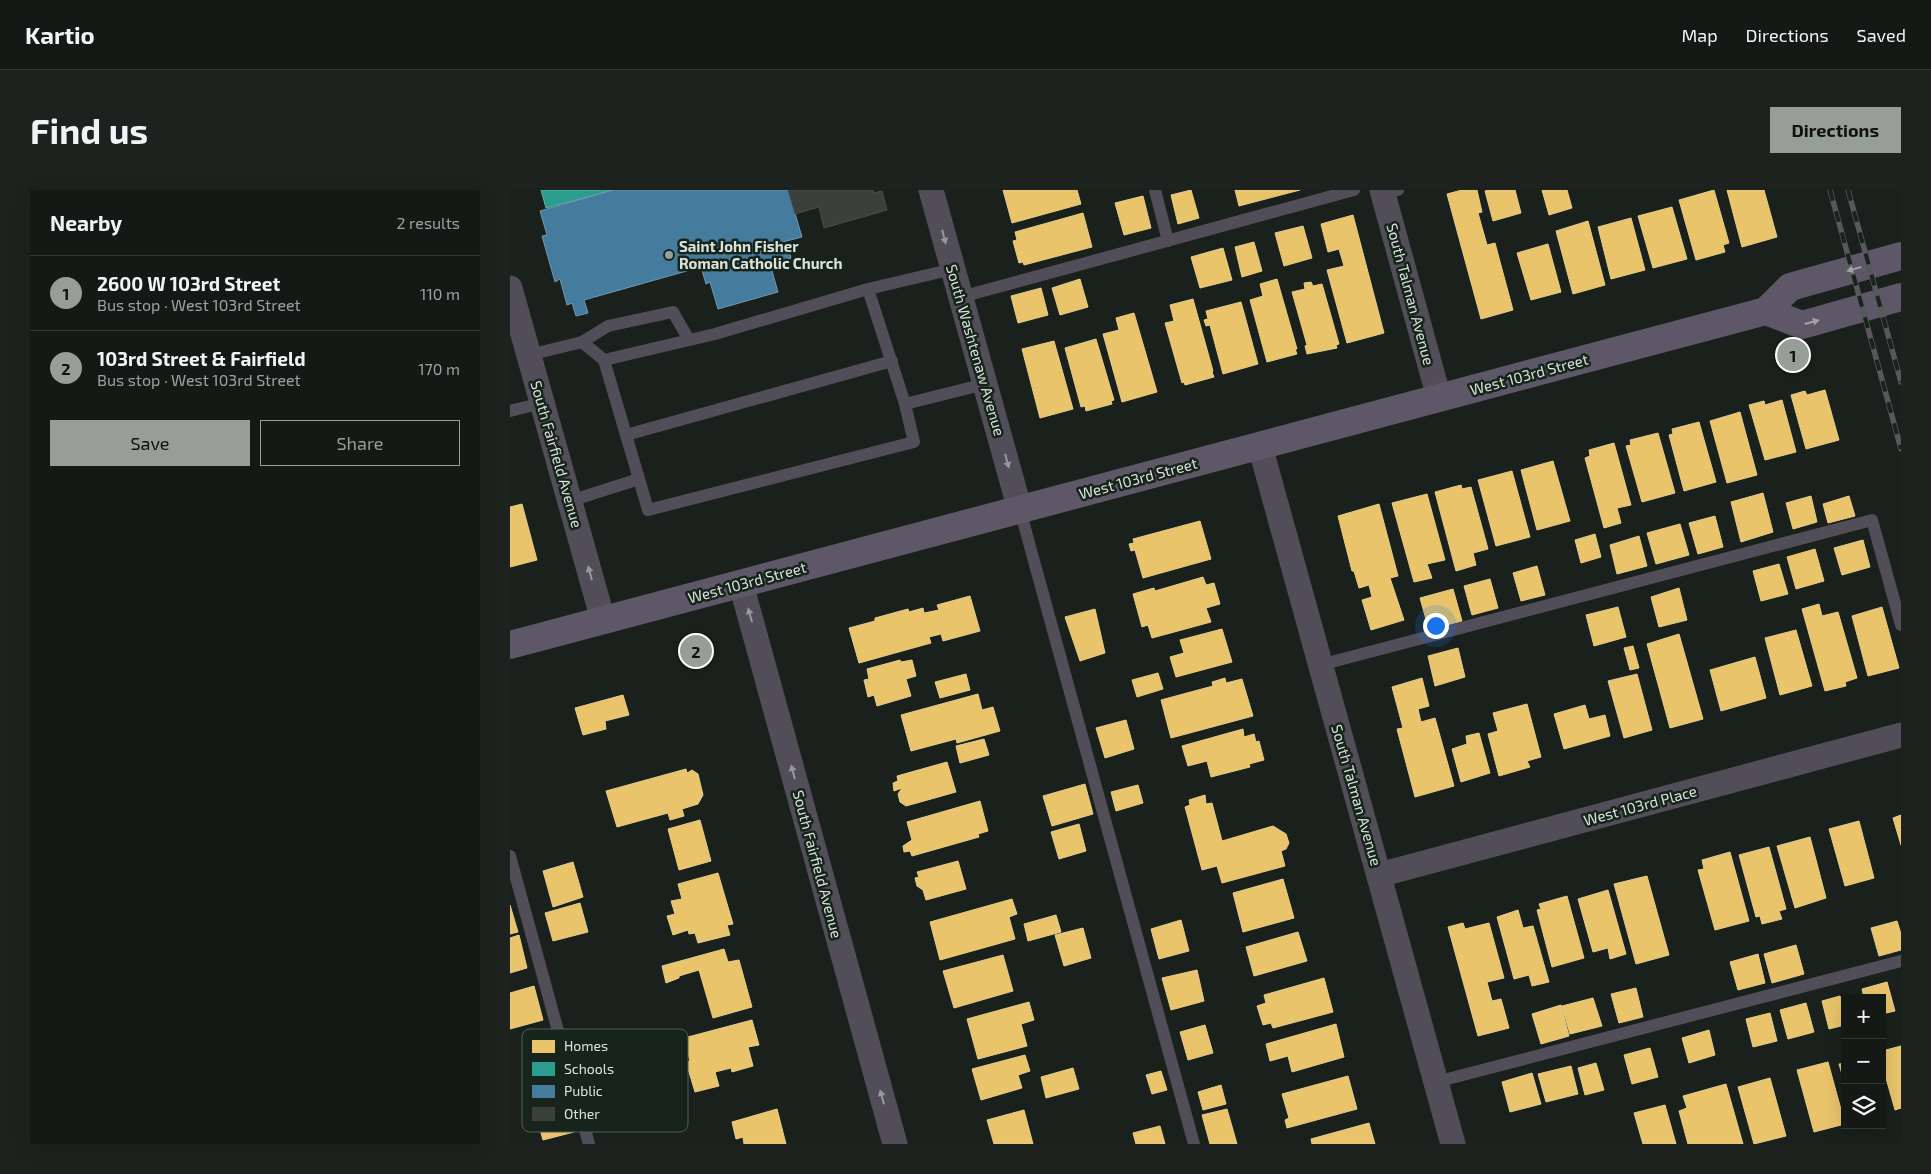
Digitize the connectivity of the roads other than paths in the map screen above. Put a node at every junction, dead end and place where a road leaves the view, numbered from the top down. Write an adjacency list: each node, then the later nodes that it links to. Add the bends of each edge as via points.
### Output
1 (931, 190): 7 (street, South Washtenaw Avenue, one-way to 7)
2 (1155, 190): 5 (lane)
3 (1354, 190): 5 (lane)
4 (1388, 191): 19 (street, South Talman Avenue)
5 (1168, 241): 10 (lane)
6 (1901, 256): 12 (main road, one-way to 12, via 1790,287)
7 (953, 269): 9 (lane); 10 (street, South Washtenaw Avenue)
8 (510, 288): 15 (street, South Fairfield Avenue)
9 (868, 289): 13 (lane); 17 (lane)
10 (961, 297): 18 (street, South Washtenaw Avenue)
11 (1901, 297): 12 (main road, one-way to 11, via 1802,325)
12 (1766, 311): 19 (main road, West 103rd Street)
13 (689, 340): 14 (lane, via 673,312 608,326); 16 (lane)
14 (582, 342): 15 (lane); 16 (lane)
15 (529, 355): 20 (street, South Fairfield Avenue)
16 (604, 360): 23 (lane)
17 (892, 361): 21 (lane); 23 (lane)
18 (985, 384): 21 (lane); 27 (street, South Washtenaw Avenue, one-way to 27)
19 (1439, 398): 24 (main road, West 103rd Street)
20 (542, 403): 22 (lane); 26 (street, South Fairfield Avenue)
21 (906, 404): 25 (lane, via 914,442 648,510)
22 (510, 412)
23 (626, 435): 25 (lane)
24 (1260, 446): 27 (main road, West 103rd Street); 32 (street, South Talman Avenue)
25 (639, 479): 26 (lane)
26 (570, 501): 29 (street, South Fairfield Avenue, one-way to 26)
27 (1020, 510): 28 (main road, West 103rd Street); 40 (lane)
28 (741, 584): 29 (main road, West 103rd Street); 39 (street, South Fairfield Avenue, one-way to 28)
29 (602, 620): 31 (main road, West 103rd Street)
30 (1901, 625): 32 (lane, via 1872,520)
31 (510, 645)
32 (1320, 665): 35 (street, South Talman Avenue)
33 (1901, 735): 35 (street, West 103rd Place)
34 (510, 856): 37 (lane)
35 (1379, 875): 38 (street, South Talman Avenue)
36 (1901, 961): 38 (lane)
37 (557, 1029)
38 (1436, 1082): 41 (street, South Talman Avenue)
39 (895, 1144)
40 (1194, 1144)
41 (1453, 1144)

